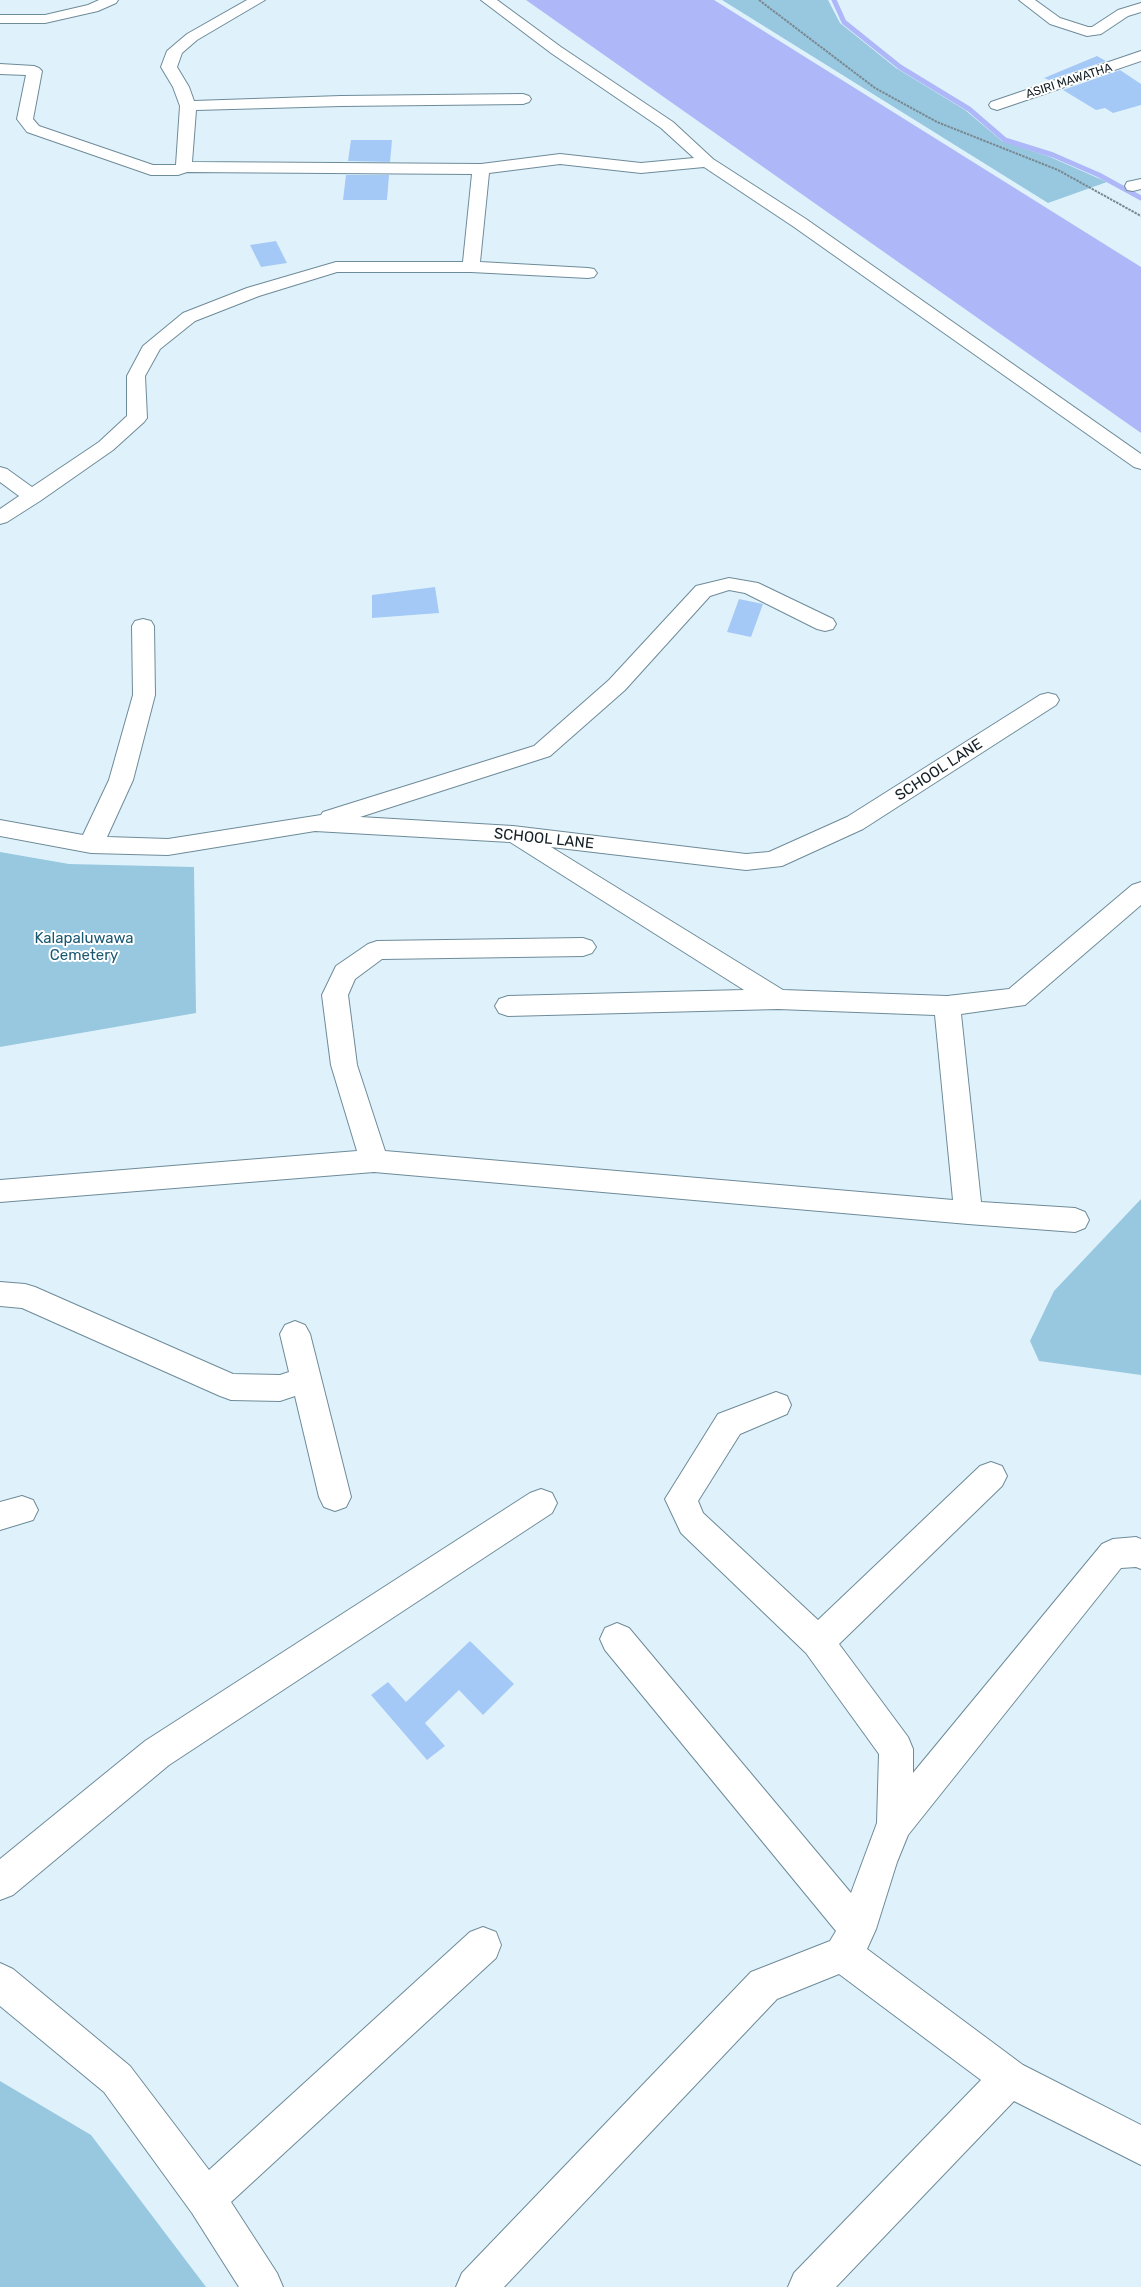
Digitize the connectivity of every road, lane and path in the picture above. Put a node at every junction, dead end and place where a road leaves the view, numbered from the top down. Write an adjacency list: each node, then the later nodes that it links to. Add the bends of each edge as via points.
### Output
1 (111, 0): 7 (street, via 93,8 45,19)
2 (258, 0): 12 (street, via 192,37 175,51 169,67)
3 (488, 0): 13 (street, via 667,125)
4 (759, 0): 16 (path, via 875,88 937,122 1058,170)
5 (1026, 0): 6 (street, via 1055,21 1087,32 1096,31 1124,13)
6 (1141, 7)
7 (0, 19)
8 (1141, 56): 11 (street, ASIRI MAWATHA)
9 (0, 69): 14 (street, via 34,71 24,119 33,129 151,170 178,170)
10 (523, 99): 12 (street)
11 (997, 105)
12 (188, 106): 14 (street)
13 (707, 162): 15 (street, via 641,168 560,160); 19 (street, via 800,223)
14 (184, 166): 15 (street)
15 (481, 169): 17 (street)
16 (1141, 216)
17 (471, 267): 18 (street); 21 (street, via 336,267 253,292 189,316 152,346 136,376 137,418 106,446)
18 (588, 273)
19 (1141, 463)
20 (0, 473): 21 (street)
21 (32, 497): 22 (street)
22 (0, 518)
23 (825, 624): 26 (street, via 751,588 729,584 702,591 617,684 542,751)
24 (143, 626): 29 (street, via 144,695 121,780)
25 (1048, 700): 28 (street, SCHOOL LANE, via 855,823 773,860 746,862)
26 (315, 823): 28 (street, SCHOOL LANE); 29 (street, SCHOOL LANE, via 168,847)
27 (0, 828): 29 (street, SCHOOL LANE)
28 (513, 834): 32 (street)
29 (92, 845)
30 (1141, 891): 34 (street, via 1016,998)
31 (583, 947): 35 (street, via 377,950 345,973 335,996 344,1065)
32 (778, 999): 33 (street); 34 (street)
33 (508, 1006)
34 (947, 1006): 37 (street)
35 (374, 1161): 36 (street); 37 (street)
36 (0, 1192)
37 (968, 1213): 38 (street)
38 (1075, 1220)
39 (0, 1294): 41 (street, via 26,1296 231,1388 280,1388)
40 (295, 1334): 41 (street)
41 (306, 1379): 44 (street)
42 (776, 1405): 48 (street, via 728,1424 681,1499 692,1523)
43 (991, 1476): 48 (street)
44 (335, 1497)
45 (540, 1503): 50 (street, via 157,1753)
46 (1141, 1554): 49 (street, via 1113,1554)
47 (617, 1639): 51 (street)
48 (818, 1642): 49 (street, via 896,1749)
49 (895, 1823): 51 (street)
50 (0, 1882)
51 (851, 1941): 54 (street); 58 (street, via 764,1985)
52 (483, 1945): 56 (street)
53 (0, 1982): 56 (street, via 117,2079)
54 (1010, 2078): 55 (street); 59 (street)
55 (1141, 2146)
56 (206, 2199): 57 (street)
57 (263, 2287)
58 (476, 2287)
59 (808, 2287)

